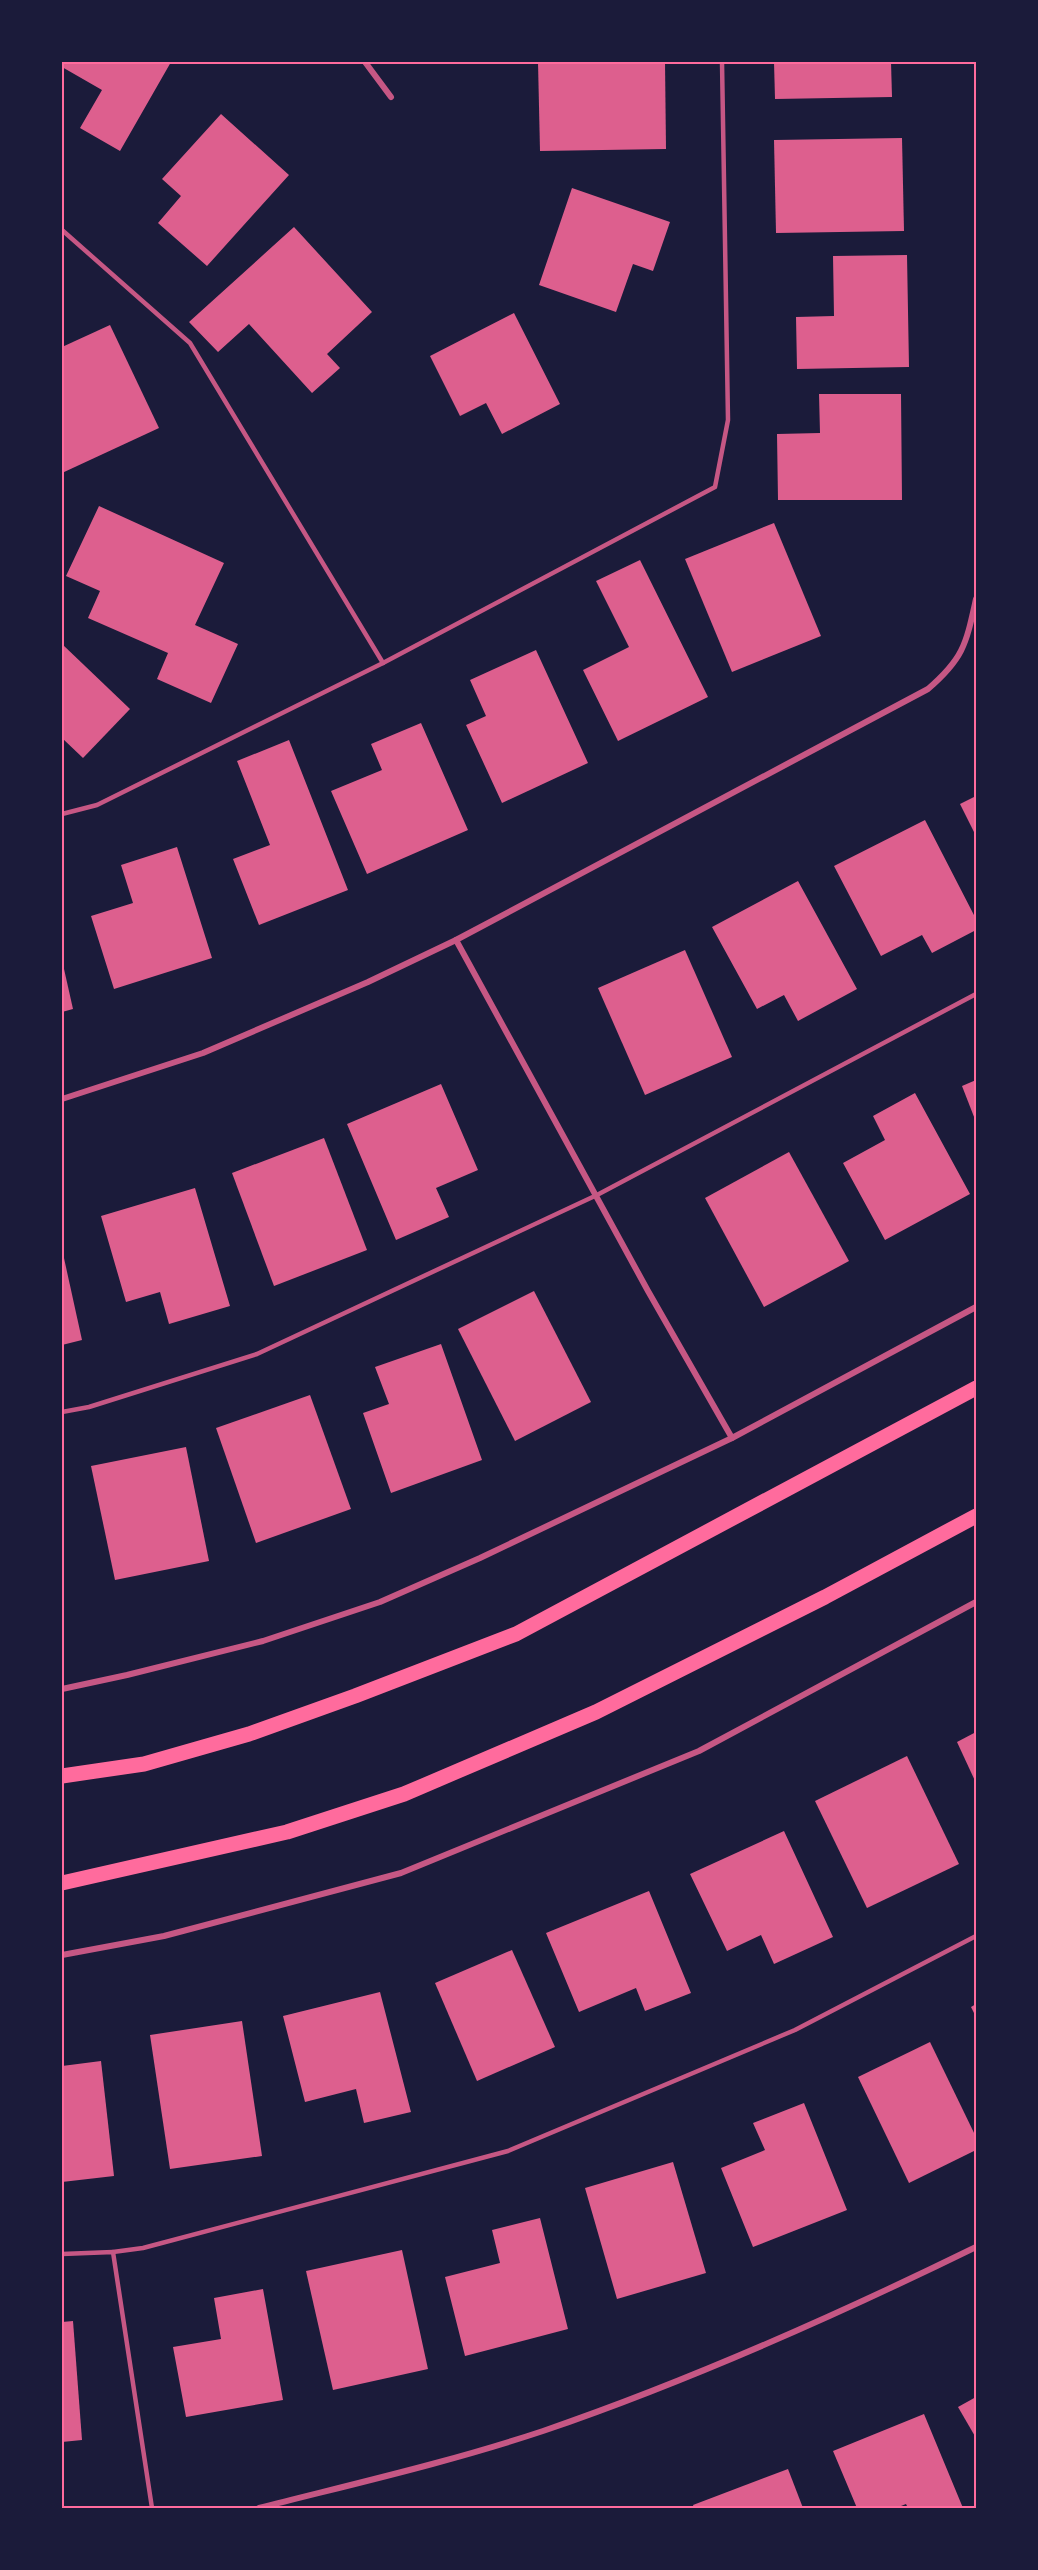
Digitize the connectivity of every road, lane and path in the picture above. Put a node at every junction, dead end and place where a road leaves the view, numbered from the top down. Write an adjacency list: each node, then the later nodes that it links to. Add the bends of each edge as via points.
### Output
1 (365, 62): 3 (street)
2 (722, 62): 6 (lane, via 728,420 715,487)
3 (391, 97)
4 (62, 230): 6 (lane, via 190,343)
5 (976, 599): 8 (street, via 965,645 949,671 928,689)
6 (383, 663): 7 (lane, via 98,805)
7 (62, 814)
8 (456, 940): 10 (street, via 203,1053); 11 (street)
9 (976, 994): 11 (lane)
10 (62, 1100)
11 (597, 1195): 14 (lane, via 257,1354); 15 (street)
12 (976, 1307): 15 (street)
13 (976, 1388): 19 (main road, via 516,1634 249,1734 144,1764)
14 (62, 1412)
15 (732, 1438): 18 (street, via 380,1602 263,1641)
16 (976, 1516): 20 (main road, via 596,1712 404,1794 287,1832)
17 (976, 1602): 22 (street, via 699,1751 401,1873 164,1936)
18 (62, 1689)
19 (62, 1776)
20 (62, 1883)
21 (976, 1936): 24 (lane, via 795,2030 508,2151 143,2248)
22 (62, 1955)
23 (976, 2247): 27 (street, via 762,2346 552,2428)
24 (113, 2252): 25 (lane); 26 (lane)
25 (62, 2254)
26 (152, 2508)
27 (259, 2508)

